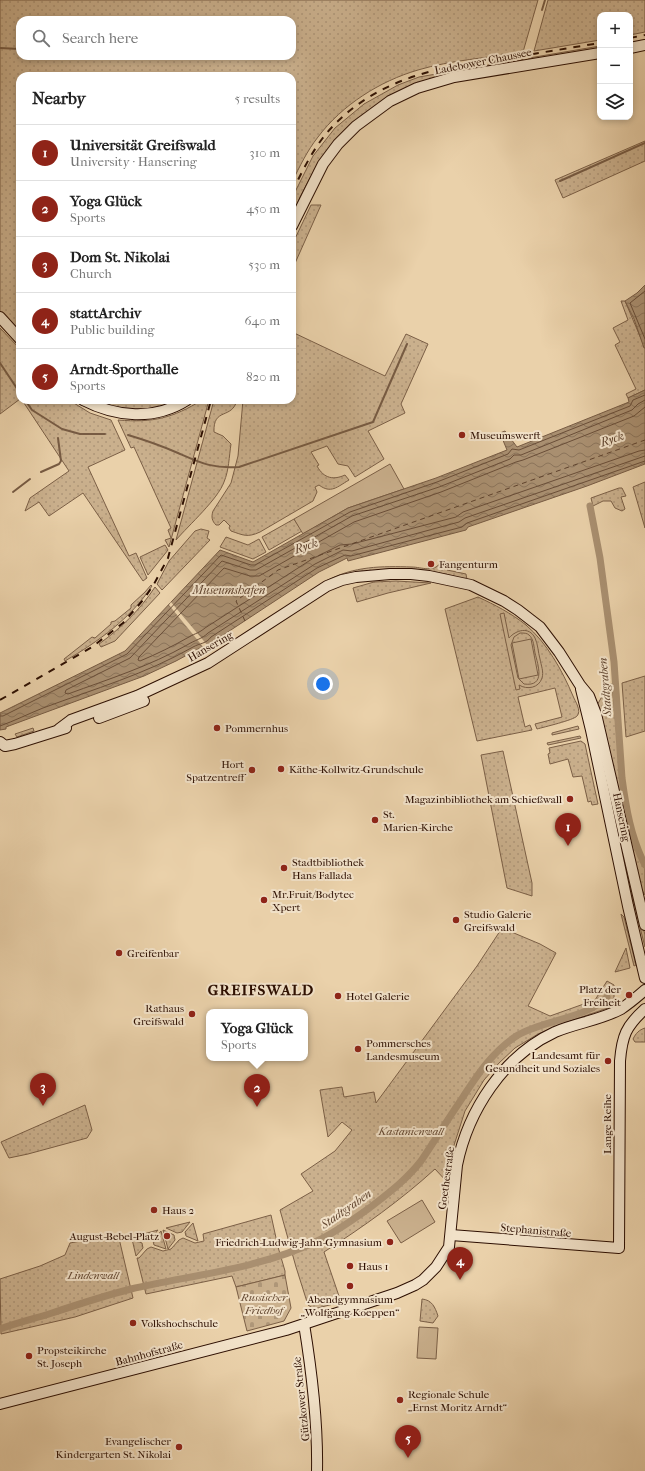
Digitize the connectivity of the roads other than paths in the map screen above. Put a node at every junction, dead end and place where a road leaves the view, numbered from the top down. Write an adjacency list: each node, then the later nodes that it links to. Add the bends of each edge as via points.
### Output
1 (645, 45): 2 (main road)
2 (633, 47)
3 (597, 53): 4 (main road, Ladebower Chaussee, via 454,77 417,88 390,102 356,126 338,144 323,164)
4 (296, 218)
5 (0, 317): 6 (main road)
6 (16, 335)
7 (91, 404): 8 (main road, via 112,412 137,414 160,411)
8 (177, 404)
9 (580, 685): 10 (main road, Hansering, via 540,628 504,601 471,585 429,576 368,576 325,594 211,669 126,708 15,744 5,746); 11 (main road, Hansering, via 596,714); 12 (main road, Hansering)
10 (0, 742)
11 (645, 925)
12 (645, 978)
13 (645, 990): 15 (main road, Goethestraße, via 620,1009 556,1032 535,1044 494,1082 475,1114 460,1152)
14 (645, 1009): 16 (main road, Lange Reihe, via 631,1021 621,1045)
15 (451, 1235): 16 (main road, Stephanistraße); 17 (main road, Goethestraße, via 449,1247 441,1261 430,1274 415,1285)
16 (619, 1248)
17 (304, 1324): 18 (main road, Bahnhofstraße); 19 (main road, Gützkower Straße, via 315,1396)
18 (0, 1404)
19 (317, 1471)

